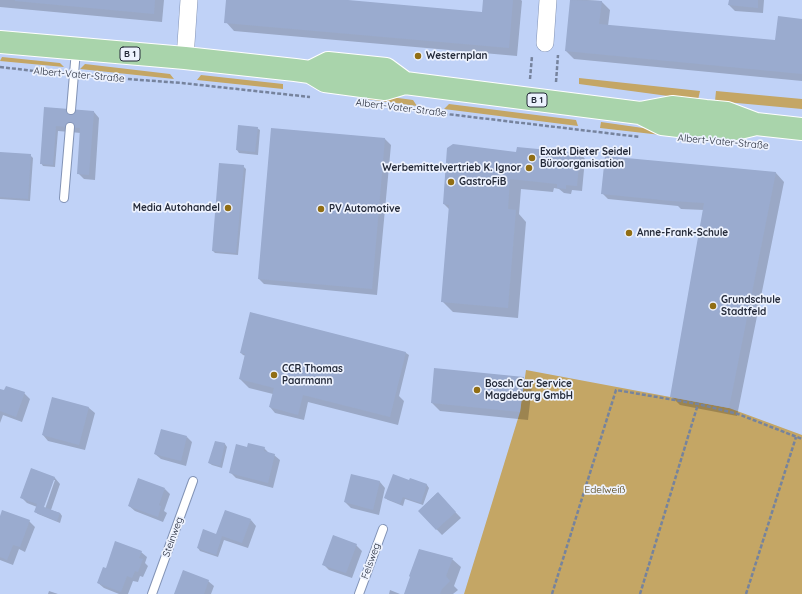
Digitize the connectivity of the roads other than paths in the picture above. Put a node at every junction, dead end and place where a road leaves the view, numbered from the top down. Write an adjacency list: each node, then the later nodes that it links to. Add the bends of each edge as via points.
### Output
1 (189, 0): 6 (street)
2 (548, 0): 4 (street)
3 (0, 42): 5 (main road, Albert-Vater-Straße / B 1)
4 (545, 43)
5 (76, 49): 6 (main road, Albert-Vater-Straße / B 1); 7 (lane)
6 (185, 58): 9 (main road, Albert-Vater-Straße / B 1, via 310,72 328,63 386,69 405,83 640,112 662,124 727,131 756,124)
7 (71, 110)
8 (70, 127): 10 (lane)
9 (802, 129)
10 (64, 198)
11 (193, 481): 13 (lane, Steinweg)
12 (383, 529): 14 (lane, Felsweg)
13 (152, 594)
14 (359, 594)

